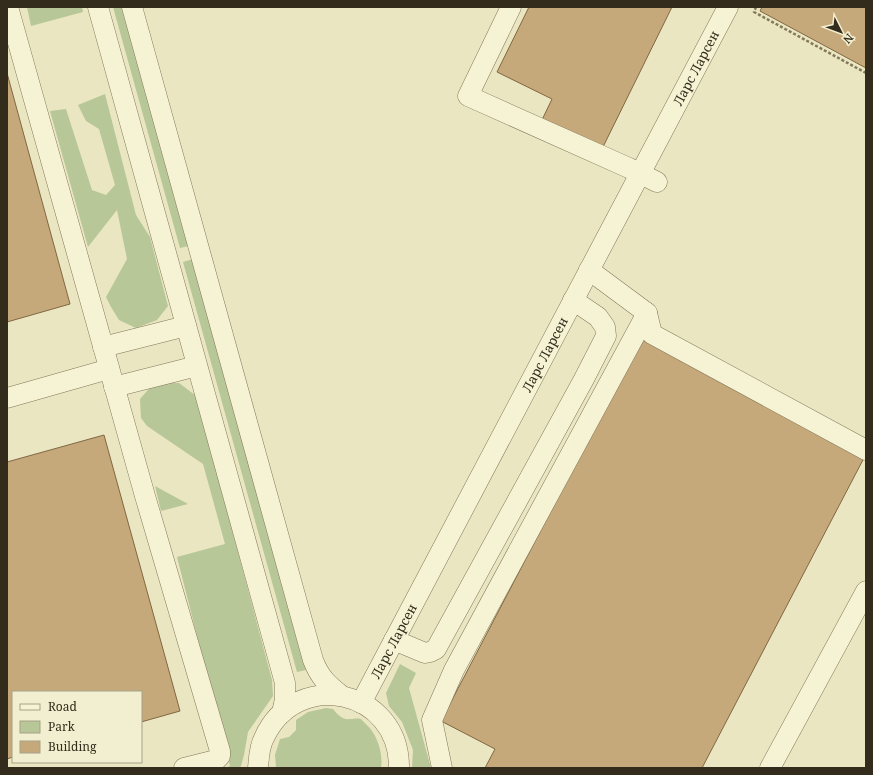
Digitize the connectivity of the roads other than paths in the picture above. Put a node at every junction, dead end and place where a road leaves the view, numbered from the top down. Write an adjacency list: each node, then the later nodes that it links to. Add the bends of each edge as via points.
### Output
1 (8, 7): 11 (street)
2 (98, 7): 10 (street)
3 (132, 7): 18 (street, via 158,68 313,660 319,674)
4 (511, 7): 6 (street, via 468,96)
5 (728, 7): 6 (street, Ларс Ларсен)
6 (648, 178): 7 (street, Ларс Ларсен)
7 (589, 270): 8 (street, Ларс Ларсен); 9 (street)
8 (573, 300): 17 (street, Ларс Ларсен); 17 (street, via 598,317 605,327 606,336 587,373 436,649 425,653)
9 (647, 313): 15 (street, via 652,334); 24 (street, via 454,670 432,720)
10 (186, 326): 11 (street); 12 (street)
11 (103, 347): 13 (street)
12 (197, 366): 13 (street); 20 (street, via 285,683)
13 (112, 378): 14 (street); 21 (street, via 220,751 220,756 216,760)
14 (7, 398)
15 (866, 450)
16 (866, 591): 25 (street)
17 (394, 640): 19 (street, Ларс Ларсен)
18 (342, 696): 19 (street); 20 (street, via 310,697)
19 (361, 702): 23 (street, via 378,715 391,731 398,751)
20 (282, 712): 22 (street, via 263,739)
21 (184, 768)
22 (258, 768)
23 (399, 768)
24 (442, 768)
25 (770, 768)

